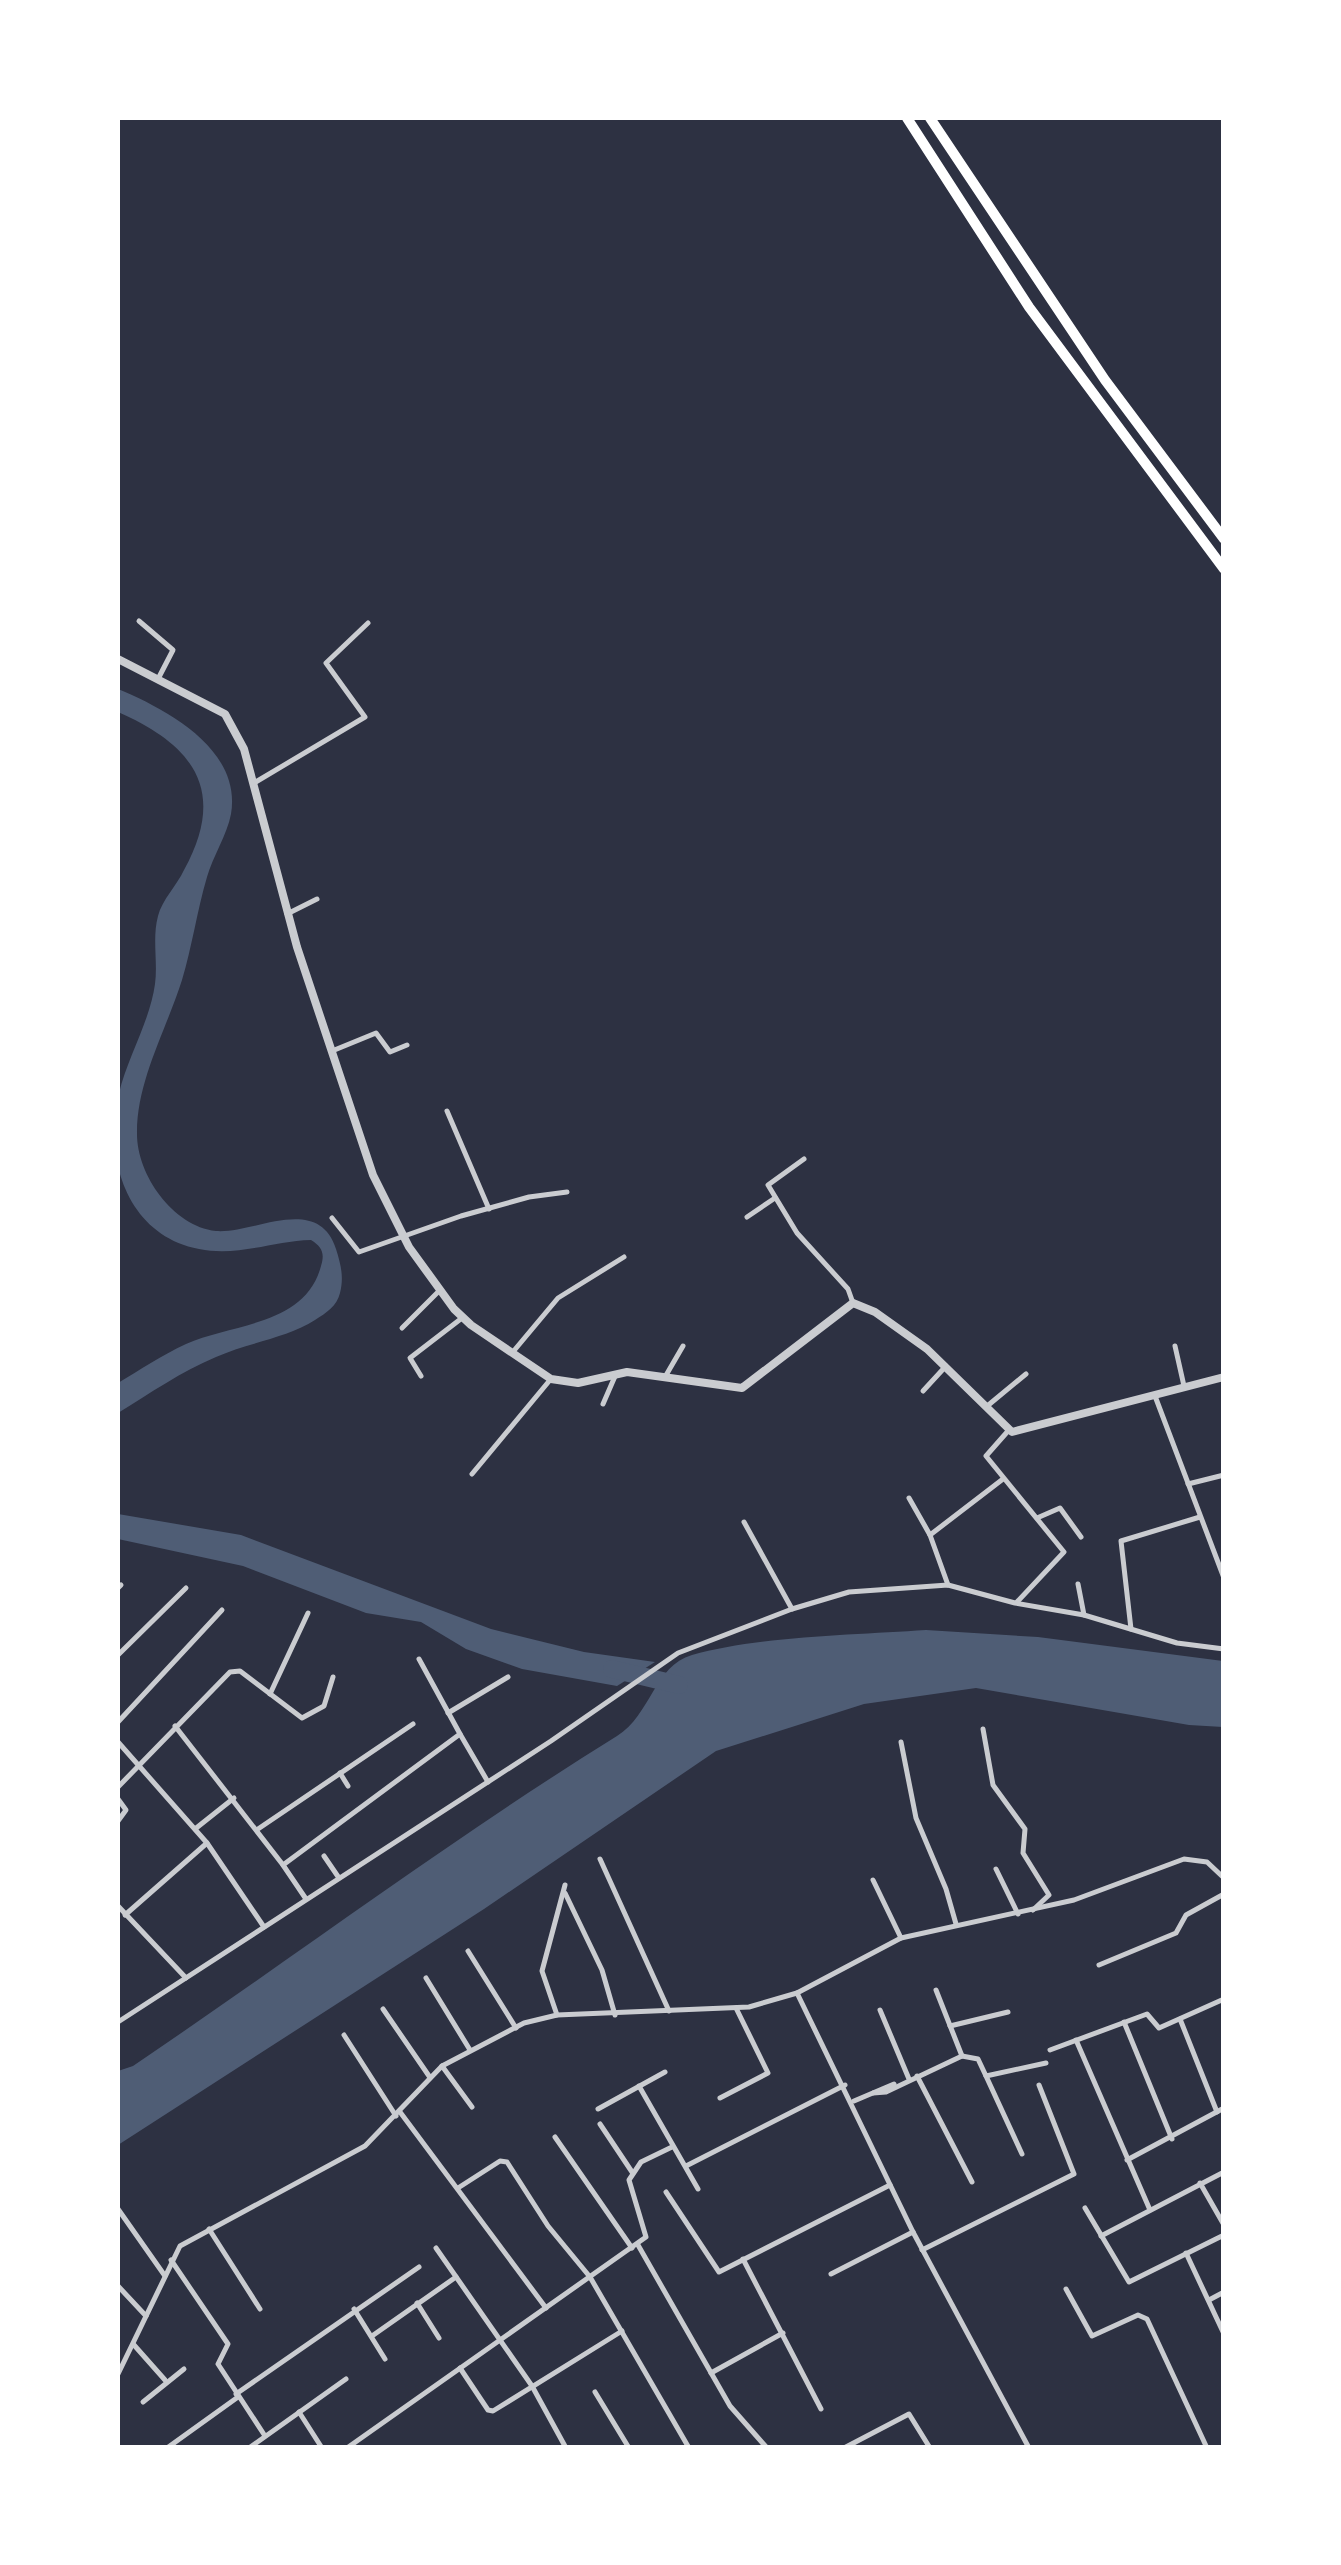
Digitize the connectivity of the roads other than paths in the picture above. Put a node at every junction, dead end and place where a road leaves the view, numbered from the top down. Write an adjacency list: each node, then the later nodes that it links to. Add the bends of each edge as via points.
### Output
1 (907, 118): 4 (highway, via 1028,308)
2 (930, 118): 3 (highway, via 1084,351)
3 (1224, 539)
4 (1224, 568)
5 (139, 620): 8 (street, via 173,650)
6 (368, 622): 9 (street, via 326,663 366,716)
7 (118, 659): 8 (street)
8 (157, 682): 9 (street, via 225,714)
9 (254, 783): 11 (street)
10 (317, 899): 11 (street)
11 (287, 914): 13 (street)
12 (407, 1045): 13 (street, via 390,1051 376,1033)
13 (329, 1052): 21 (street)
14 (447, 1112): 18 (street)
15 (804, 1159): 17 (street, via 768,1182)
16 (567, 1192): 18 (street)
17 (776, 1198): 19 (street); 24 (street)
18 (489, 1209): 21 (street)
19 (747, 1217)
20 (332, 1218): 21 (street, via 358,1252)
21 (402, 1234): 23 (street)
22 (624, 1257): 29 (street, via 558,1298)
23 (440, 1290): 25 (street); 26 (street)
24 (853, 1303): 30 (street); 34 (street, via 742,1388)
25 (462, 1318): 29 (street); 33 (street, via 410,1358)
26 (402, 1328)
27 (683, 1346): 34 (street)
28 (1175, 1346): 37 (street)
29 (512, 1353): 35 (street)
30 (946, 1366): 38 (street); 41 (street)
31 (617, 1372): 34 (street); 35 (street, via 584,1382); 40 (street)
32 (1026, 1374): 41 (street)
33 (421, 1376)
34 (665, 1377)
35 (552, 1378): 43 (street)
36 (1224, 1378): 37 (street)
37 (1184, 1386): 39 (street)
38 (923, 1392)
39 (1154, 1394): 42 (street); 46 (street)
40 (603, 1404)
41 (986, 1407): 42 (street)
42 (1008, 1430): 45 (street, via 986,1456)
43 (472, 1474)
44 (1224, 1475): 46 (street)
45 (1004, 1478): 49 (street); 51 (street)
46 (1188, 1484): 48 (street)
47 (909, 1498): 51 (street)
48 (1201, 1517): 53 (street); 62 (street, via 1122,1540)
49 (1038, 1518): 52 (street, via 1060,1508); 57 (street, via 1064,1552)
50 (744, 1522): 58 (street)
51 (930, 1535): 54 (street)
52 (1081, 1537)
53 (1224, 1578)
54 (948, 1584): 57 (street); 58 (street, via 849,1592)
55 (1078, 1584): 61 (street)
56 (186, 1588): 64 (street)
57 (1016, 1604): 61 (street)
58 (792, 1609): 79 (street, via 672,1657)
59 (222, 1610): 70 (street)
60 (308, 1613): 68 (street)
61 (1084, 1615): 62 (street)
62 (1131, 1629): 63 (street)
63 (1224, 1649)
64 (118, 1654)
65 (419, 1659): 69 (street)
66 (508, 1676): 69 (street)
67 (333, 1678): 68 (street, via 330,1698 307,1718)
68 (270, 1694): 72 (street, via 235,1670)
69 (448, 1713): 74 (street)
70 (118, 1722)
71 (413, 1724): 78 (street)
72 (175, 1726): 77 (street); 82 (street)
73 (984, 1729): 98 (street, via 993,1785 1025,1829 1024,1854 1048,1895)
74 (460, 1734): 79 (street); 90 (street)
75 (118, 1742): 77 (street)
76 (900, 1742): 101 (street, via 916,1818)
77 (138, 1764): 81 (street); 86 (street)
78 (340, 1774): 80 (street); 85 (street)
79 (488, 1782): 92 (street)
80 (348, 1786)
81 (118, 1787)
82 (234, 1798): 85 (street); 86 (street)
83 (118, 1799): 84 (street, via 126,1810)
84 (118, 1821)
85 (258, 1828): 90 (street)
86 (195, 1829): 87 (street)
87 (207, 1842): 99 (street); 102 (street)
88 (324, 1856): 92 (street)
89 (600, 1859): 114 (street)
90 (283, 1866): 96 (street)
91 (996, 1869): 100 (street)
92 (339, 1878): 96 (street)
93 (1224, 1878): 98 (street, via 1207,1862 1184,1858)
94 (872, 1880): 103 (street)
95 (1224, 1894): 105 (street, via 1186,1914 1176,1932)
96 (306, 1899): 102 (street)
97 (118, 1906): 99 (street)
98 (1033, 1910): 100 (street)
99 (125, 1914): 106 (street)
100 (1018, 1914): 101 (street)
101 (956, 1924): 103 (street)
102 (265, 1928): 106 (street)
103 (901, 1938): 109 (street)
104 (468, 1952): 122 (street)
105 (1099, 1965)
106 (186, 1978): 119 (street)
107 (426, 1978): 125 (street)
108 (936, 1990): 121 (street)
109 (798, 1993): 111 (street); 135 (street)
110 (1224, 2000): 118 (street)
111 (736, 2008): 114 (street); 138 (street, via 768,2072)
112 (384, 2009): 131 (street)
113 (880, 2010): 134 (street)
114 (670, 2012): 116 (street)
115 (1008, 2012): 121 (street)
116 (616, 2014): 117 (street); 117 (street, via 565,1888 542,1971)
117 (557, 2015): 122 (street)
118 (1180, 2019): 120 (street, via 1159,2028 1146,2014); 142 (street)
119 (118, 2022)
120 (1124, 2022): 124 (street); 146 (street)
121 (950, 2026): 127 (street)
122 (516, 2028): 125 (street)
123 (344, 2035): 143 (street)
124 (1076, 2040): 126 (street); 149 (street)
125 (470, 2050): 129 (street)
126 (1050, 2050)
127 (962, 2056): 132 (street); 133 (street, via 978,2059)
128 (1046, 2063): 133 (street)
129 (442, 2066): 131 (street); 140 (street)
130 (665, 2072): 137 (street)
131 (429, 2076): 143 (street)
132 (917, 2076): 134 (street); 153 (street)
133 (986, 2076): 148 (street)
134 (909, 2079): 139 (street)
135 (845, 2084): 139 (street); 150 (street)
136 (1038, 2085): 169 (street, via 1074,2174)
137 (640, 2086): 141 (street); 147 (street)
138 (720, 2098)
139 (853, 2101): 155 (street)
140 (472, 2107)
141 (598, 2110)
142 (1220, 2110): 146 (street)
143 (398, 2114): 156 (street); 163 (street, via 365,2146)
144 (600, 2124): 151 (street)
145 (555, 2137): 167 (street)
146 (1172, 2139): 149 (street)
147 (672, 2147): 150 (street); 151 (street)
148 (1022, 2154)
149 (1127, 2160): 161 (street)
150 (686, 2166): 157 (street)
151 (632, 2172): 167 (street, via 630,2192 648,2233)
152 (1224, 2172): 154 (street)
153 (972, 2182)
154 (1200, 2183): 161 (street); 162 (street)
155 (890, 2184): 164 (street); 171 (street)
156 (458, 2188): 177 (street, via 508,2162); 183 (street)
157 (698, 2188)
158 (666, 2192): 171 (street, via 716,2270)
159 (1086, 2208): 166 (street)
160 (118, 2209): 175 (street)
161 (1150, 2210): 166 (street)
162 (1224, 2225)
163 (209, 2229): 172 (street, via 180,2246); 184 (street)
164 (912, 2232): 169 (street); 174 (street)
165 (1224, 2234): 170 (street)
166 (1101, 2236): 170 (street, via 1126,2280)
167 (635, 2246): 177 (street); 198 (street)
168 (436, 2248): 176 (street)
169 (922, 2250): 218 (street)
170 (1186, 2254): 181 (street)
171 (742, 2259): 188 (street)
172 (171, 2260): 175 (street); 203 (street, via 228,2344 218,2364)
173 (419, 2267): 185 (street)
174 (831, 2274)
175 (165, 2276): 186 (street)
176 (456, 2277): 182 (street); 192 (street)
177 (590, 2277): 183 (street); 187 (street)
178 (118, 2286): 186 (street)
179 (1066, 2289): 219 (street, via 1092,2336 1144,2316)
180 (1224, 2292): 181 (street)
181 (1208, 2301): 189 (street)
182 (418, 2304): 190 (street); 191 (street)
183 (546, 2308): 192 (street)
184 (260, 2309)
185 (354, 2309): 190 (street); 203 (street)
186 (146, 2316): 193 (street)
187 (622, 2331): 201 (street); 214 (street)
188 (783, 2333): 198 (street); 205 (street)
189 (1224, 2334)
190 (372, 2336): 194 (street)
191 (439, 2338)
192 (500, 2340): 195 (street); 201 (street)
193 (134, 2345): 197 (street); 200 (street)
194 (385, 2359)
195 (460, 2367): 201 (street, via 491,2411); 212 (street)
196 (184, 2369): 200 (street)
197 (118, 2374)
198 (711, 2374): 215 (street)
199 (346, 2379): 206 (street)
200 (166, 2381): 204 (street)
201 (532, 2386): 208 (street)
202 (595, 2392): 213 (street)
203 (237, 2396): 207 (street); 209 (street)
204 (143, 2402)
205 (822, 2409)
206 (299, 2412): 207 (street); 211 (street)
207 (265, 2436): 210 (street)
208 (565, 2447)
209 (167, 2448)
210 (248, 2448)
211 (322, 2448)
212 (347, 2448)
213 (629, 2448)
214 (690, 2448)
215 (767, 2448)
216 (844, 2448): 217 (street, via 909,2414)
217 (930, 2448)
218 (1029, 2448)
219 (1207, 2448)

